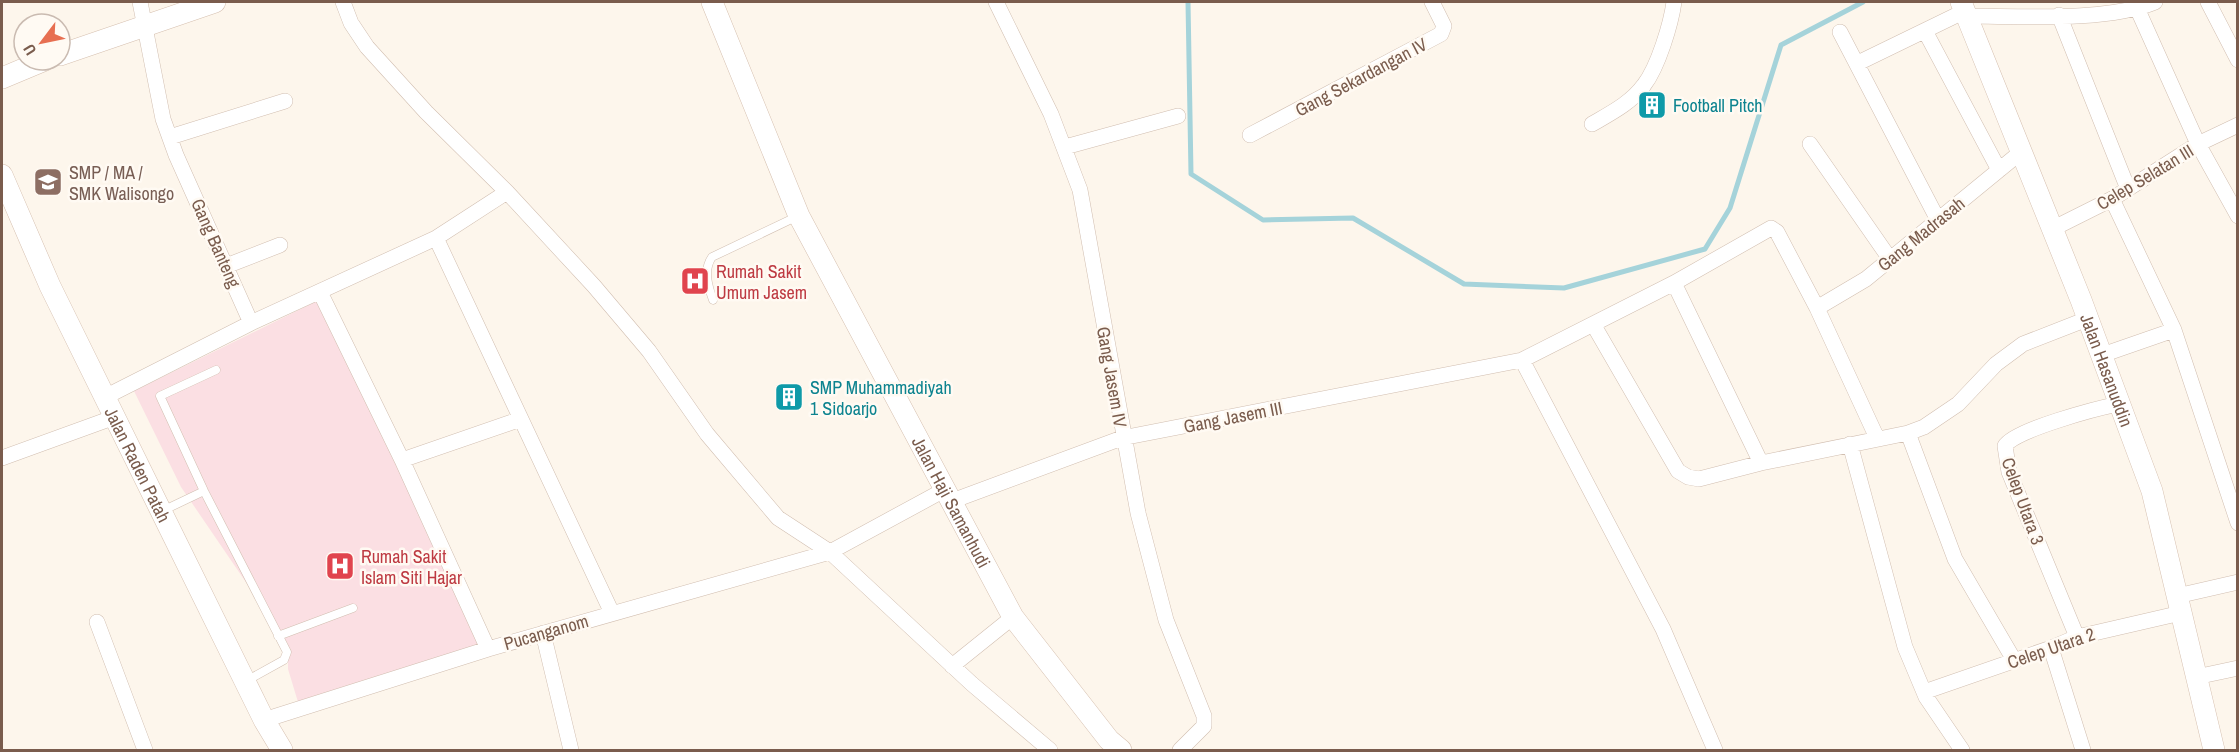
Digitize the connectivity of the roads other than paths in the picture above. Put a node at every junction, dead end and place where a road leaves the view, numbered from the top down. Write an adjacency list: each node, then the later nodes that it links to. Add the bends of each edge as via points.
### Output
1 (140, 2): 13 (street, Gang Banteng)
2 (215, 2): 13 (main road)
3 (343, 2): 32 (street, via 367,47)
4 (712, 2): 34 (main road, Jalan Haji Samanhudi)
5 (996, 2): 27 (street, Gang Jasem IV)
6 (1432, 2): 23 (street, Gang Sekardangan IV, via 1444,26 1441,34)
7 (1674, 2): 21 (street, via 1671,26 1645,84 1623,106)
8 (2155, 2): 10 (street)
9 (2208, 2): 17 (street)
10 (2137, 8): 12 (street); 26 (street)
11 (1964, 10): 12 (street); 14 (street); 28 (main road, Jalan Hasanuddin)
12 (2059, 15): 31 (street)
13 (145, 24): 16 (main road); 24 (street, Gang Banteng, via 162,118)
14 (1925, 31): 18 (street); 29 (street)
15 (1840, 32): 18 (street)
16 (72, 51)
17 (2238, 60)
18 (1858, 63): 36 (street)
19 (285, 101): 24 (street)
20 (1178, 116): 27 (street)
21 (1592, 124)
22 (2238, 125): 26 (street, Celep Selatan III)
23 (1250, 135)
24 (170, 137): 41 (street, Gang Banteng)
25 (1810, 144): 40 (street)
26 (2198, 144): 31 (street, Celep Selatan III); 35 (street)
27 (1065, 147): 58 (street, Gang Jasem IV, via 1080,190)
28 (2021, 152): 29 (street, Gang Madrasah); 37 (main road, Jalan Hasanuddin)
29 (1999, 170): 36 (street, Gang Madrasah)
30 (2, 175): 53 (main road, Jalan Raden Patah, via 50,286)
31 (2128, 189): 33 (street, Celep Selatan III)
32 (507, 192): 38 (street); 68 (street, via 649,351 706,434 778,518)
33 (2112, 199): 37 (street, Celep Selatan III); 49 (street)
34 (800, 216): 44 (lane, via 712,257 707,273); 65 (main road, Jalan Haji Samanhudi)
35 (2238, 216)
36 (1938, 220): 40 (street, Gang Madrasah)
37 (2052, 229): 46 (main road, Jalan Hasanuddin)
38 (436, 238): 43 (street); 56 (street)
39 (280, 245): 41 (street)
40 (1890, 259): 45 (street, Gang Madrasah, via 1866,279)
41 (226, 266): 47 (street, Gang Banteng)
42 (1674, 283): 45 (street, Gang Jasem III, via 1771,228 1777,232); 48 (street, Gang Jasem III); 63 (street)
43 (320, 292): 47 (street); 62 (street)
44 (713, 300)
45 (1817, 308): 59 (street)
46 (2087, 319): 50 (main road, Jalan Hasanuddin); 57 (street, via 2023,344 1996,364 1958,404)
47 (251, 323): 53 (street)
48 (1593, 324): 51 (street, Gang Jasem III); 63 (street, via 1678,471 1699,479)
49 (2174, 330): 50 (street); 67 (street)
50 (2102, 355): 54 (main road, Jalan Hasanuddin)
51 (1522, 360): 58 (street, Gang Jasem III); 93 (street, via 1663,629)
52 (216, 370): 64 (lane, via 160,396)
53 (105, 397): 55 (main road, Jalan Raden Patah)
54 (2119, 404): 70 (main road, Jalan Hasanuddin, via 2152,491); 77 (street, Celep Utara 3, via 2024,433 2008,440 2005,446 2009,472)
55 (116, 417): 61 (street); 66 (main road, Jalan Raden Patah)
56 (521, 419): 62 (street); 72 (street)
57 (1908, 433): 59 (street); 80 (street, via 1955,559)
58 (1122, 438): 65 (street, Gang Jasem III); 92 (street, Gang Jasem IV, via 1166,620 1204,716 1204,726)
59 (1877, 438): 60 (street)
60 (1850, 444): 63 (street); 85 (street, via 1905,646)
61 (2, 458)
62 (402, 460): 79 (street)
63 (1761, 463)
64 (204, 491): 66 (lane); 76 (lane)
65 (949, 495): 68 (street, Pucanganom); 73 (main road, Jalan Haji Samanhudi)
66 (162, 511): 84 (main road, Jalan Raden Patah)
67 (2238, 523)
68 (830, 552): 72 (street, Pucanganom); 81 (street)
69 (2238, 582): 70 (street, Celep Utara 2)
70 (2179, 605): 77 (street, Celep Utara 2); 83 (main road, Jalan Hasanuddin)
71 (353, 608): 76 (lane)
72 (612, 613): 75 (street, Pucanganom)
73 (1013, 617): 81 (street); 91 (main road, Jalan Haji Samanhudi, via 1109,740)
74 (97, 622): 87 (street)
75 (543, 633): 79 (street, Pucanganom); 89 (street)
76 (278, 636): 84 (lane, via 287,657)
77 (2077, 637): 78 (street, Celep Utara 2)
78 (2051, 648): 80 (street, Celep Utara 2); 95 (street)
79 (488, 649): 86 (street, Pucanganom)
80 (2014, 660): 85 (street, Celep Utara 2)
81 (952, 666): 90 (street)
82 (2238, 668): 83 (street)
83 (2196, 677): 96 (main road, Jalan Hasanuddin)
84 (245, 681): 86 (main road, Jalan Raden Patah)
85 (1924, 692): 94 (street)
86 (264, 720): 88 (main road, Jalan Raden Patah)
87 (145, 750)
88 (282, 750)
89 (571, 750)
90 (1050, 750)
91 (1121, 750)
92 (1179, 750)
93 (1715, 750)
94 (1962, 750)
95 (2083, 750)
96 (2214, 750)

